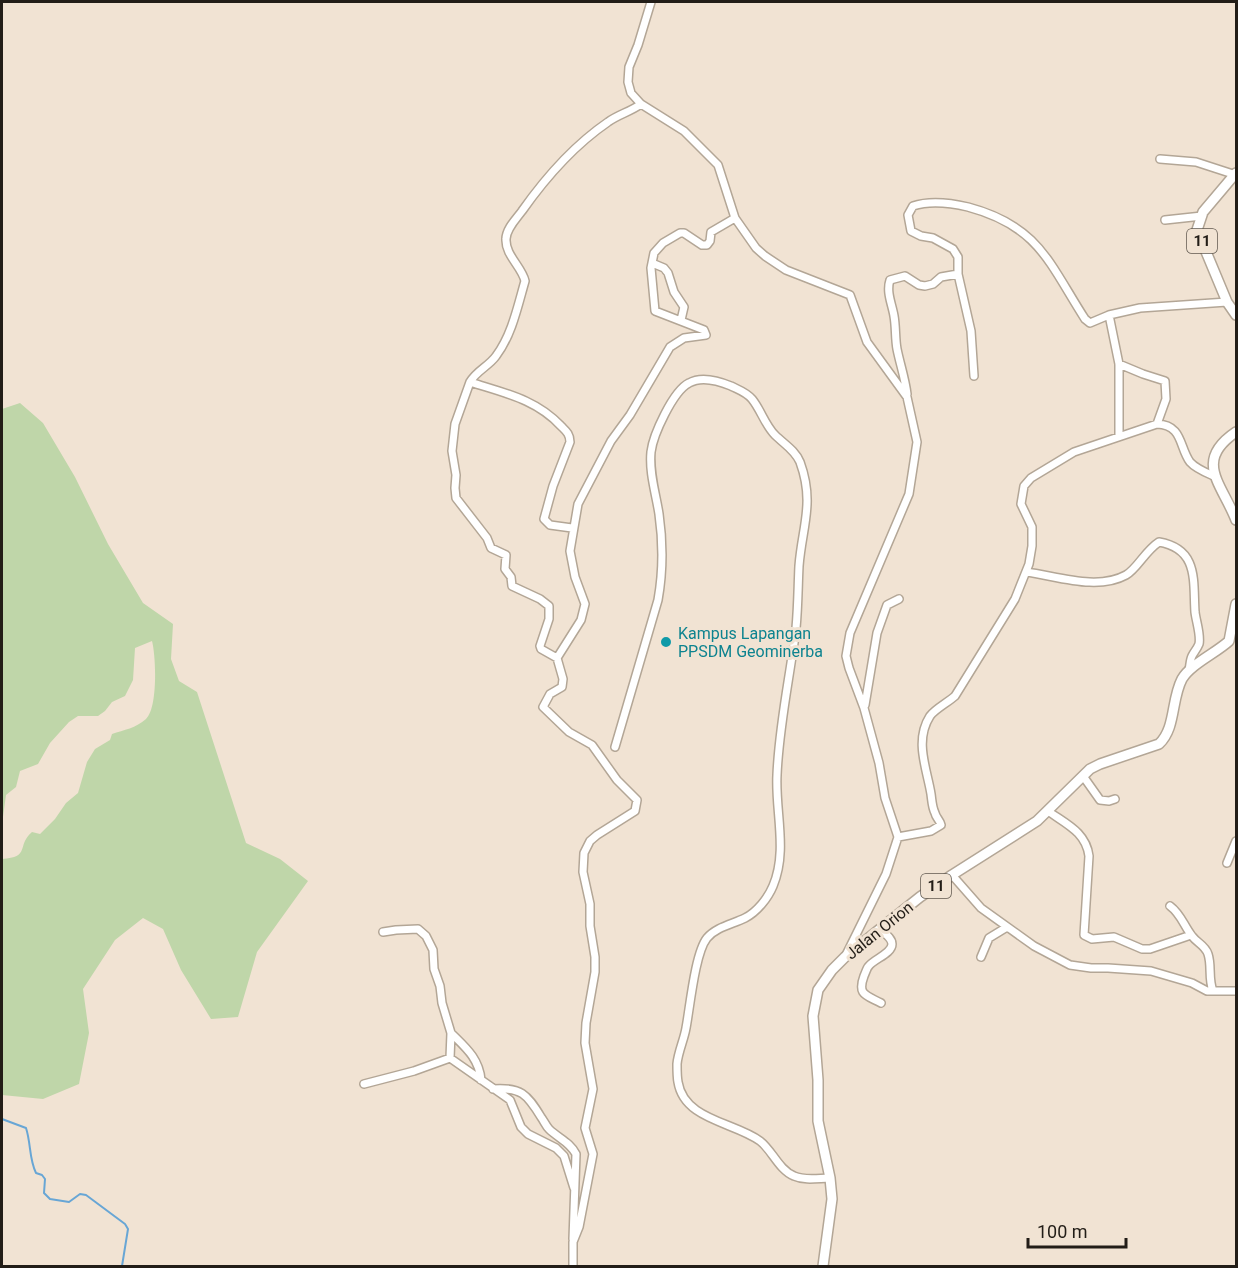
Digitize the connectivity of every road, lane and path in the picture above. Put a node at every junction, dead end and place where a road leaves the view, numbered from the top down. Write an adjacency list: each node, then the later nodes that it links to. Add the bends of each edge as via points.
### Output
1 (651, 2): 2 (street, via 629,68 631,93)
2 (641, 104): 6 (street, via 684,131 718,165); 16 (street, via 610,120 572,152 546,177 511,227 507,246 525,281 498,354)
3 (1160, 159): 4 (street, via 1196,162)
4 (1236, 174): 5 (highway, 11)
5 (1202, 216): 7 (street); 10 (highway, 11, via 1197,230)
6 (735, 218): 8 (street, via 711,232 707,245 684,233 674,234 654,253); 17 (street, via 756,248 774,263 850,295 867,342)
7 (1165, 219)
8 (652, 263): 13 (street, via 668,273 684,307); 13 (street, via 655,311)
9 (958, 274): 12 (street, via 953,249 911,231 907,219 913,206 930,202 957,204 1009,223 1033,240 1085,319 1096,322); 15 (street, via 971,331); 17 (street, via 925,286 905,276 890,280 896,345)
10 (1227, 302): 11 (highway, 11); 12 (street, via 1148,307)
11 (1236, 314)
12 (1109, 315): 14 (street)
13 (681, 320): 23 (street, via 705,330 706,335 684,338 669,346 611,441 578,504)
14 (1119, 363): 18 (street, via 1166,381 1166,399); 20 (street)
15 (974, 376)
16 (470, 382): 23 (street, via 529,401 551,414 569,434 544,519 550,525); 27 (street, via 455,424 452,451 456,498 487,538 490,548 506,555 505,569 512,586 549,606 540,646)
17 (907, 397): 29 (street, via 917,442 909,494 850,633 846,656)
18 (1157, 424): 20 (street); 21 (street, via 1164,424 1182,439 1193,465)
19 (1236, 432): 21 (highway, via 1219,445 1215,455)
20 (1119, 436): 24 (street, via 1074,452 1024,486 1021,504 1032,527)
21 (1216, 477): 22 (highway)
22 (1236, 520)
23 (572, 528): 27 (street, via 570,552 585,604 581,620)
24 (1026, 572): 28 (street, via 1086,582 1111,581 1128,574 1159,542 1176,548 1190,561 1195,581 1199,641); 34 (street, via 1015,599 955,696 934,710 924,729 921,740 927,777 941,825 931,831)
25 (899, 599): 29 (street, via 887,605 879,625)
26 (1236, 604): 28 (highway, Jalan Orion / 11, via 1229,640)
27 (557, 658): 57 (street, via 564,679 562,687 550,694 543,707 569,732 592,745 637,805 635,812 590,841 584,853 595,957 585,1043 593,1089 585,1128 593,1154)
28 (1190, 670): 31 (highway, Jalan Orion / 11, via 1177,690 1166,738 1159,744 1100,764)
29 (864, 708): 34 (street)
30 (615, 747): 55 (street, via 662,579 651,460 657,428 689,382 720,382 745,392 773,433 800,460 808,506 799,565 799,603 778,746 777,876 764,902 747,917 706,938 677,1061 677,1080 687,1104 759,1140 792,1176)
31 (1083, 776): 32 (street, via 1100,800); 33 (highway, Jalan Orion / 11)
32 (1115, 799)
33 (1048, 811): 37 (highway, Jalan Orion / 11); 42 (street, via 1077,831 1088,847 1084,935 1092,939 1114,937 1142,949)
34 (898, 837): 43 (street, via 886,874)
35 (1236, 841): 36 (street)
36 (1227, 863)
37 (952, 875): 39 (street, via 981,908); 40 (highway, Jalan Orion / 11)
38 (1170, 906): 42 (street, via 1178,911)
39 (1007, 927): 44 (street, via 989,938); 45 (street, via 1070,965 1151,971)
40 (880, 929): 43 (highway, Jalan Orion / 11); 47 (street, via 892,945 867,968 861,989)
41 (384, 932): 48 (street, via 418,929 431,943)
42 (1191, 935): 45 (street, via 1205,947)
43 (845, 957): 55 (highway, Jalan Orion / 11, via 818,990 813,1016 818,1121)
44 (981, 957)
45 (1213, 991): 46 (street)
46 (1236, 991)
47 (881, 1003)
48 (451, 1033): 49 (street); 50 (street, via 476,1059)
49 (450, 1058): 50 (street); 51 (street)
50 (481, 1080): 52 (street)
51 (364, 1084)
52 (493, 1089): 53 (street, via 510,1088 527,1097); 54 (street, via 510,1100 521,1127)
53 (556, 1133): 54 (street); 56 (street, via 576,1154)
54 (534, 1137): 56 (street, via 564,1156)
55 (831, 1178): 59 (highway, Jalan Orion / 11, via 831,1215)
56 (574, 1188): 57 (street)
57 (573, 1242): 58 (street)
58 (573, 1266)
59 (823, 1266)

